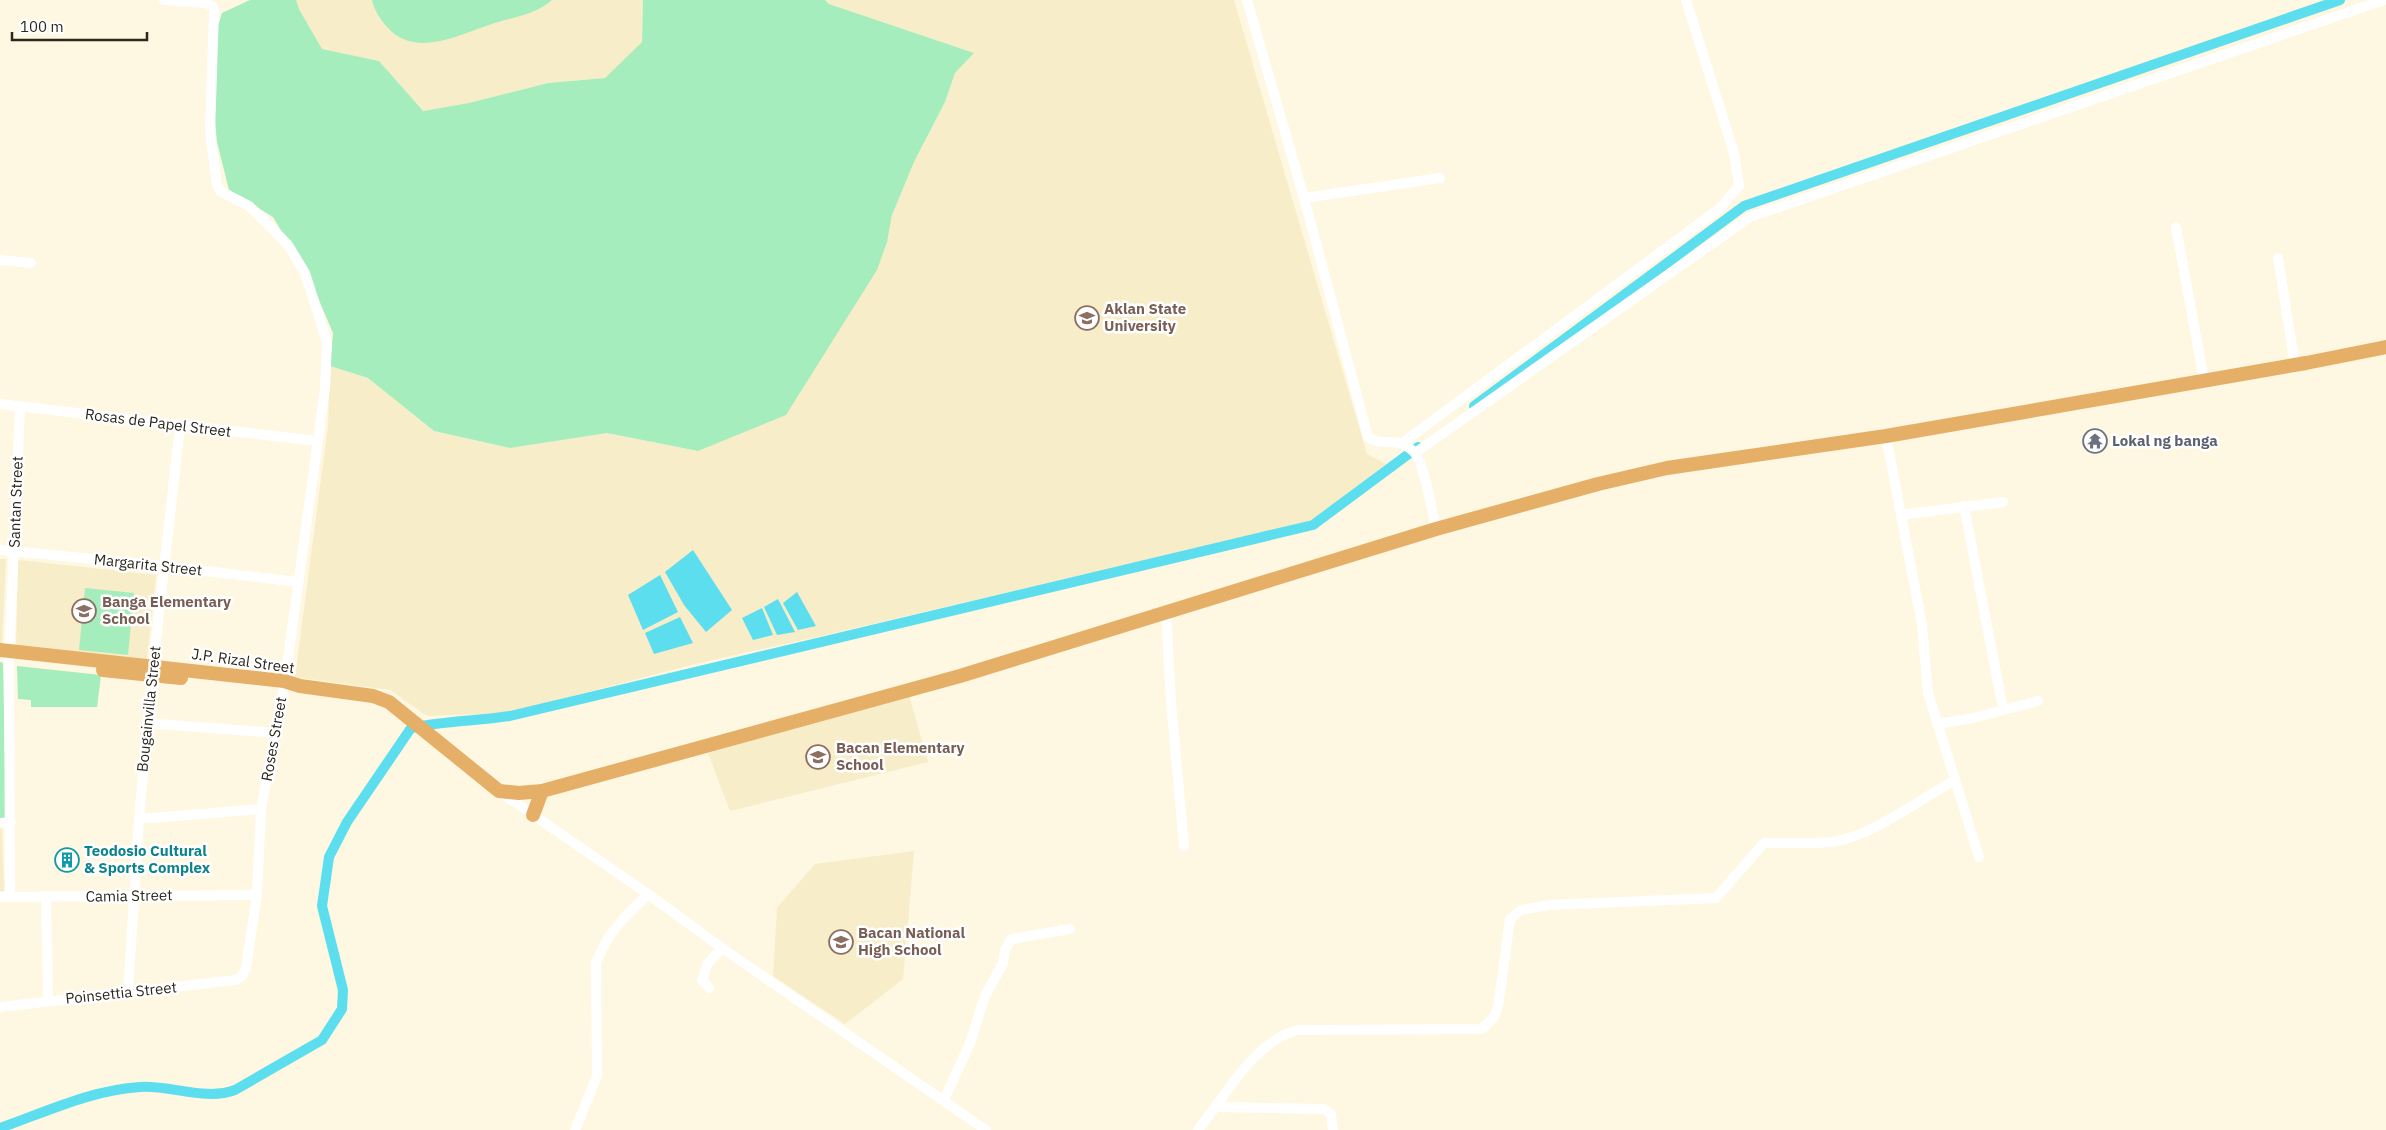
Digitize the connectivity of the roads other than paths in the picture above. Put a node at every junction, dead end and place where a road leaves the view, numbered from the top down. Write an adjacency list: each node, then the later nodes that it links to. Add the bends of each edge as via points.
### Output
1 (164, 0): 18 (street, Roses Street, via 206,3 214,10 210,133 215,177 220,192 249,206 288,245 305,273 327,342 325,388)
2 (1247, 0): 6 (street)
3 (1686, 0): 19 (street, via 1734,153 1739,186 1719,209)
4 (2384, 0): 19 (street, via 1750,217)
5 (1440, 178): 6 (street)
6 (1304, 198): 19 (street, via 1368,437 1374,442 1394,442)
7 (2176, 227): 13 (street)
8 (2278, 258): 12 (street)
9 (0, 260): 10 (street)
10 (31, 263)
11 (2386, 347): 12 (main road)
12 (2296, 365): 13 (main road)
13 (2204, 380): 17 (main road)
14 (0, 404): 15 (street, Rosas de Papel Street)
15 (20, 407): 16 (street, Rosas de Papel Street); 25 (street, Santan Street)
16 (180, 426): 18 (street, Rosas de Papel Street); 26 (street, Bougainvilla Street)
17 (1886, 436): 22 (street); 23 (main road, via 1667,468)
18 (317, 442): 27 (street, Roses Street)
19 (1410, 449): 23 (street, via 1420,465)
20 (2004, 502): 21 (street)
21 (1964, 506): 22 (street); 33 (street)
22 (1901, 515): 35 (street, via 1922,624 1928,693)
23 (1436, 529): 28 (main road)
24 (0, 550): 25 (street, Margarita Street)
25 (14, 552): 26 (street, Margarita Street); 29 (street, Santan Street)
26 (164, 566): 27 (street, Margarita Street); 30 (street, Bougainvilla Street)
27 (296, 582): 31 (street, Roses Street)
28 (1166, 613): 39 (main road, via 960,676); 45 (street)
29 (5, 655): 30 (main road, J.P. Rizal Street); 43 (street, Santan Street)
30 (152, 670): 31 (main road, J.P. Rizal Street); 34 (street, Bougainvilla Street)
31 (284, 684): 36 (street, Roses Street); 38 (main road, J.P. Rizal Street, via 372,696 389,702)
32 (2038, 700): 33 (street)
33 (2003, 709): 35 (street)
34 (147, 723): 36 (street); 42 (street, Bougainvilla Street)
35 (1937, 724): 37 (street)
36 (275, 733): 40 (street, Roses Street)
37 (1955, 780): 46 (street); 60 (street, via 1849,838 1764,843 1716,898 1549,905 1522,910 1510,919 1498,1007 1494,1017 1482,1029 1297,1030 1282,1034 1258,1053)
38 (499, 791): 39 (main road); 41 (street)
39 (542, 791): 41 (main road)
40 (262, 809): 42 (street); 48 (street, Roses Street)
41 (533, 815): 47 (street)
42 (139, 819): 49 (street, Bougainvilla Street)
43 (11, 822): 44 (street); 50 (street, Santan Street)
44 (0, 823)
45 (1184, 846)
46 (1979, 857)
47 (648, 894): 53 (street); 61 (street, via 608,938 596,962 597,1076)
48 (257, 895): 49 (street, Camia Street); 54 (street, Roses Street)
49 (134, 896): 51 (street, Camia Street); 56 (street, Bougainvilla Street)
50 (5, 897): 51 (street, Camia Street)
51 (46, 897): 57 (street)
52 (1070, 929): 59 (street, via 1011,939)
53 (722, 948): 55 (street, via 708,964 702,980); 59 (street)
54 (242, 976): 56 (street, Poinsettia Street, via 236,980)
55 (709, 988)
56 (128, 993): 57 (street, Poinsettia Street)
57 (48, 1001): 58 (street, Poinsettia Street)
58 (0, 1007)
59 (944, 1100): 62 (street)
60 (1217, 1107): 63 (street); 64 (street, via 1324,1109 1331,1114)
61 (575, 1130)
62 (986, 1130)
63 (1198, 1130)
64 (1333, 1130)

